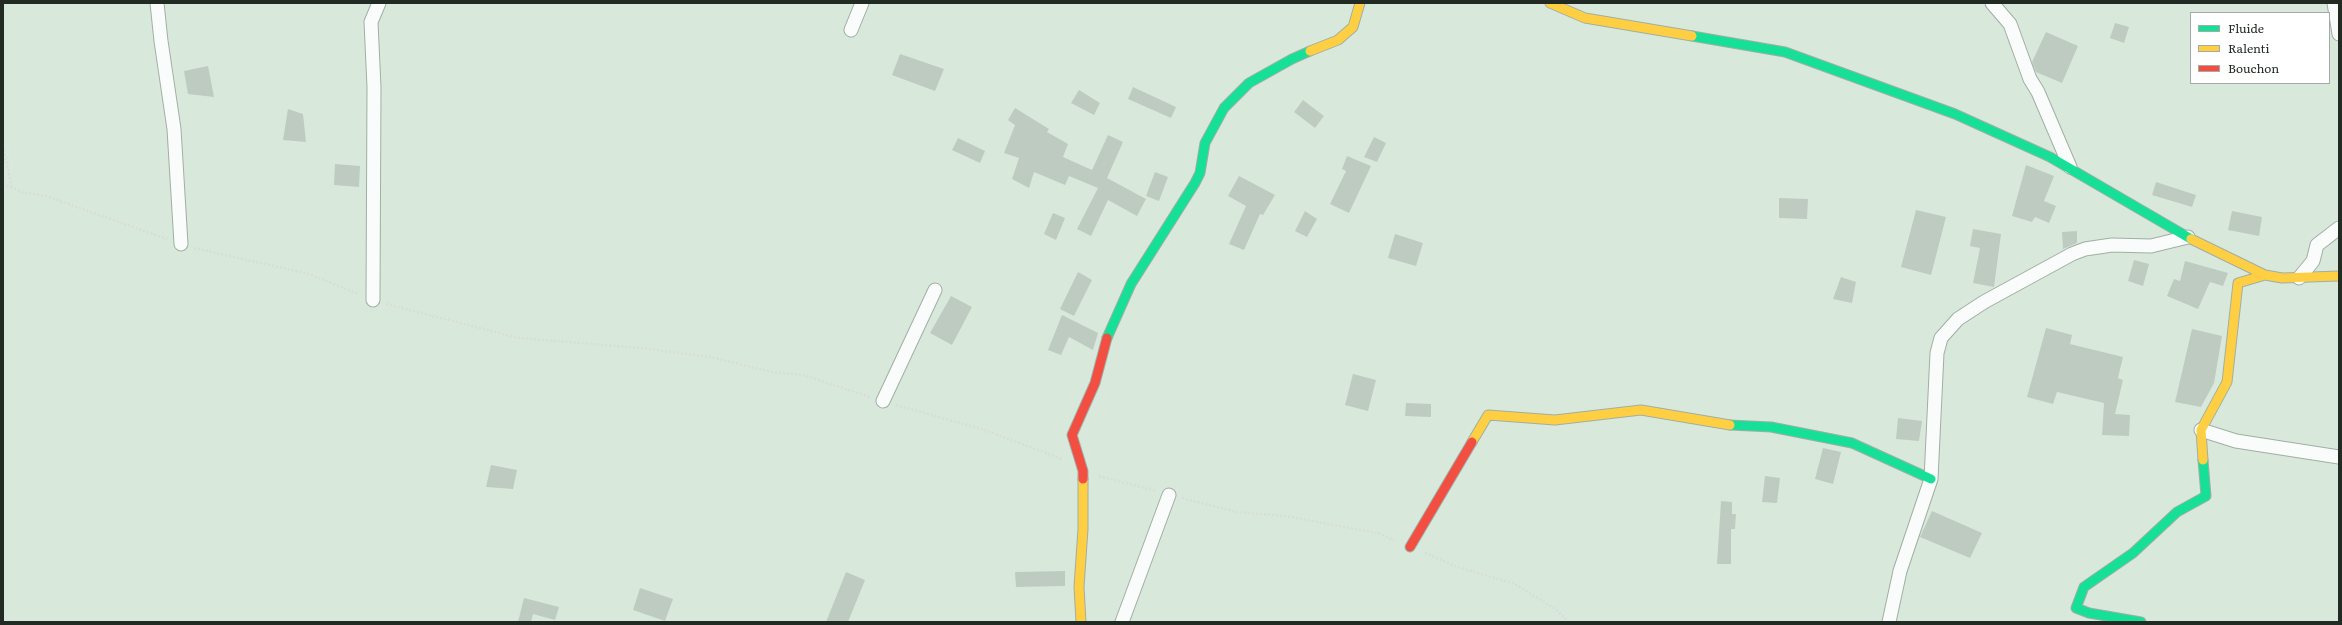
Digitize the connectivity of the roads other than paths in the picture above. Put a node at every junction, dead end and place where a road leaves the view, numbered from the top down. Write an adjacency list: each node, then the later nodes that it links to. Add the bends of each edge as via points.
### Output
1 (158, 3): 13 (street, via 174,129)
2 (379, 3): 18 (street, via 371,22 374,87)
3 (862, 3): 8 (street)
4 (1360, 3): 25 (street, via 1353,27 1338,40 1292,59 1249,83 1224,108 1205,143 1196,183 1131,284 1109,331 1095,383 1072,435 1083,471 1079,587)
5 (1550, 3): 10 (street, via 1585,18 1786,52 1955,114)
6 (1992, 3): 10 (street, via 2010,24 2030,79)
7 (2334, 3): 9 (street)
8 (852, 30)
9 (2339, 34)
10 (2070, 167): 12 (street)
11 (2339, 228): 16 (street, via 2317,246 2313,262)
12 (2188, 237): 14 (street); 22 (street, via 2151,246 2085,249 2014,283 1958,319 1941,338 1937,353)
13 (181, 244)
14 (2265, 275): 16 (street); 20 (street, via 2238,283 2227,382)
15 (2339, 276): 16 (street)
16 (2299, 278)
17 (935, 290): 19 (street)
18 (373, 300)
19 (883, 401)
20 (2200, 430): 21 (street, via 2236,441); 28 (street, via 2206,496 2177,512 2133,553 2084,587 2076,608 2089,613)
21 (2339, 457)
22 (1931, 479): 24 (street, via 1852,443 1771,427 1719,425 1641,410 1555,420 1488,415); 27 (street, via 1900,571)
23 (1169, 494): 26 (street)
24 (1410, 547)
25 (1081, 622)
26 (1122, 622)
27 (1888, 622)
28 (2141, 622)

